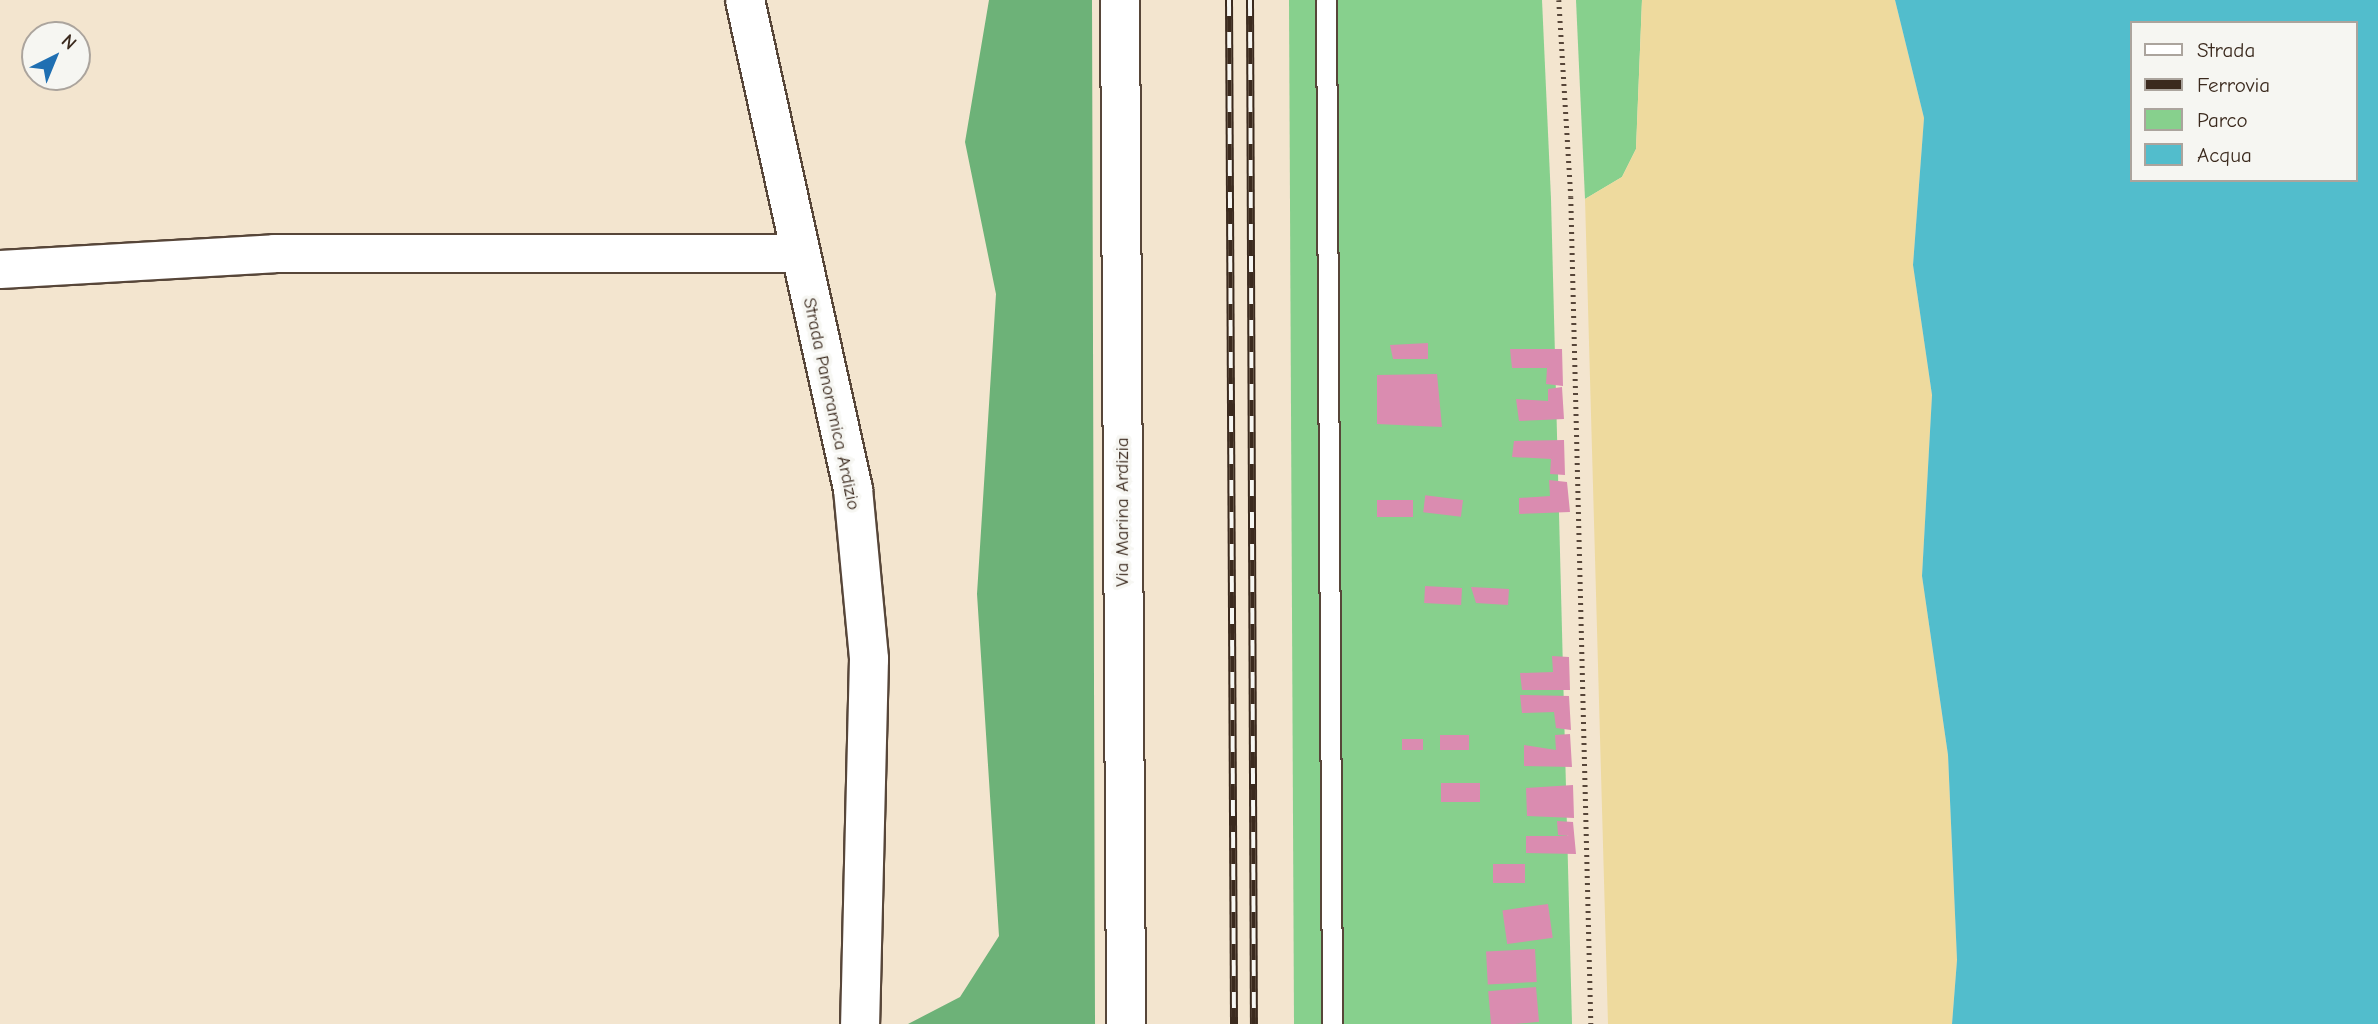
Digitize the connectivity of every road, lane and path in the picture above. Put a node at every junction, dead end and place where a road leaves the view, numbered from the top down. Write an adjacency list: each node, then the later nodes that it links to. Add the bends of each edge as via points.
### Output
1 (745, 0): 5 (main road, Strada Panoramica Ardizio)
2 (1120, 0): 8 (main road, Via Marina Ardizia)
3 (1326, 0): 9 (lane)
4 (1559, 0): 10 (path, via 1571,197)
5 (799, 253): 6 (street, via 274,253); 7 (main road, Strada Panoramica Ardizio, via 853,489 869,659)
6 (0, 269)
7 (860, 1024)
8 (1126, 1024)
9 (1332, 1024)
10 (1591, 1024)

